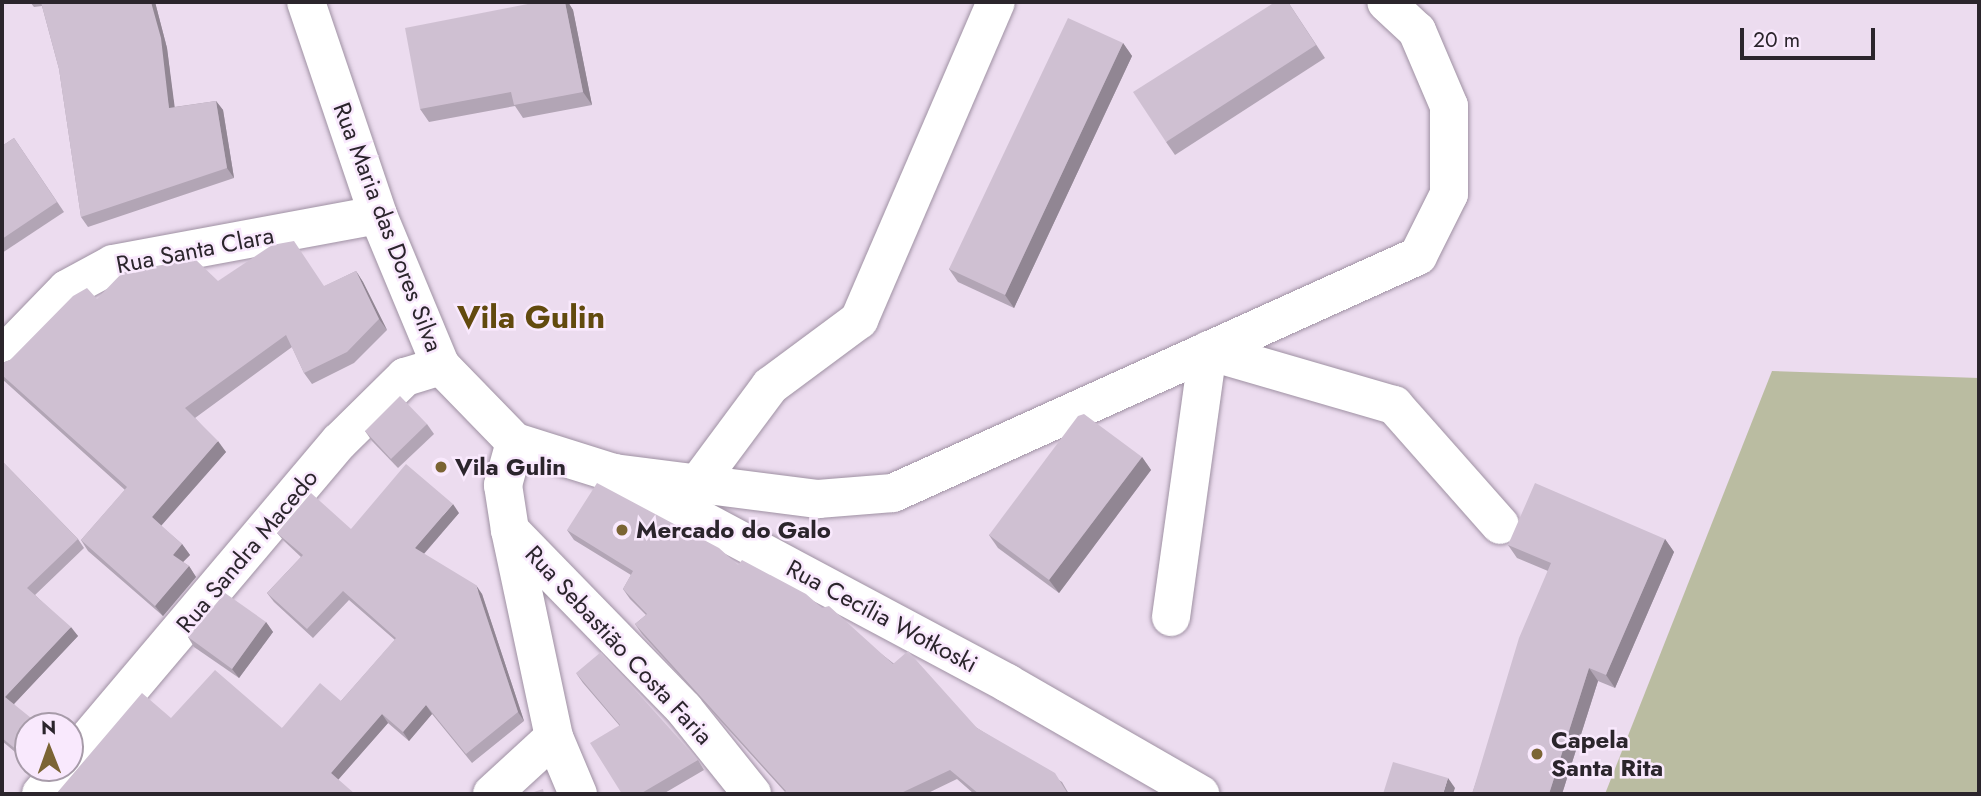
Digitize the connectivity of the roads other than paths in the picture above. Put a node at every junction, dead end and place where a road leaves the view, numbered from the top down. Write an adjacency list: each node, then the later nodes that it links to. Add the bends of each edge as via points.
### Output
1 (306, 2): 4 (street, Rua Maria das Dores Silva)
2 (996, 2): 10 (street, via 859,320 770,386)
3 (1386, 2): 5 (street, via 1417,32 1449,106 1449,194 1418,257)
4 (378, 215): 6 (street, Rua Santa Clara, via 113,264 67,289); 7 (street, Rua Maria das Dores Silva)
5 (1208, 351): 10 (street, via 893,493 818,499); 11 (street, via 1394,405); 13 (street)
6 (2, 356)
7 (441, 366): 8 (street, Rua Maria das Dores Silva); 15 (street, Rua Sandra Macedo, via 405,377 339,442)
8 (515, 442): 9 (street, Rua Cecília Wotkoski); 12 (street, via 503,485)
9 (614, 472): 10 (street); 19 (street, Rua Cecília Wotkoski, via 1007,683)
10 (698, 483)
11 (1500, 525)
12 (510, 530): 14 (street); 18 (street, Rua Sebastião Costa Faria, via 684,709)
13 (1171, 617)
14 (554, 737): 16 (street); 17 (street)
15 (84, 743)
16 (492, 794)
17 (578, 794)
18 (752, 794)
19 (1200, 794)

